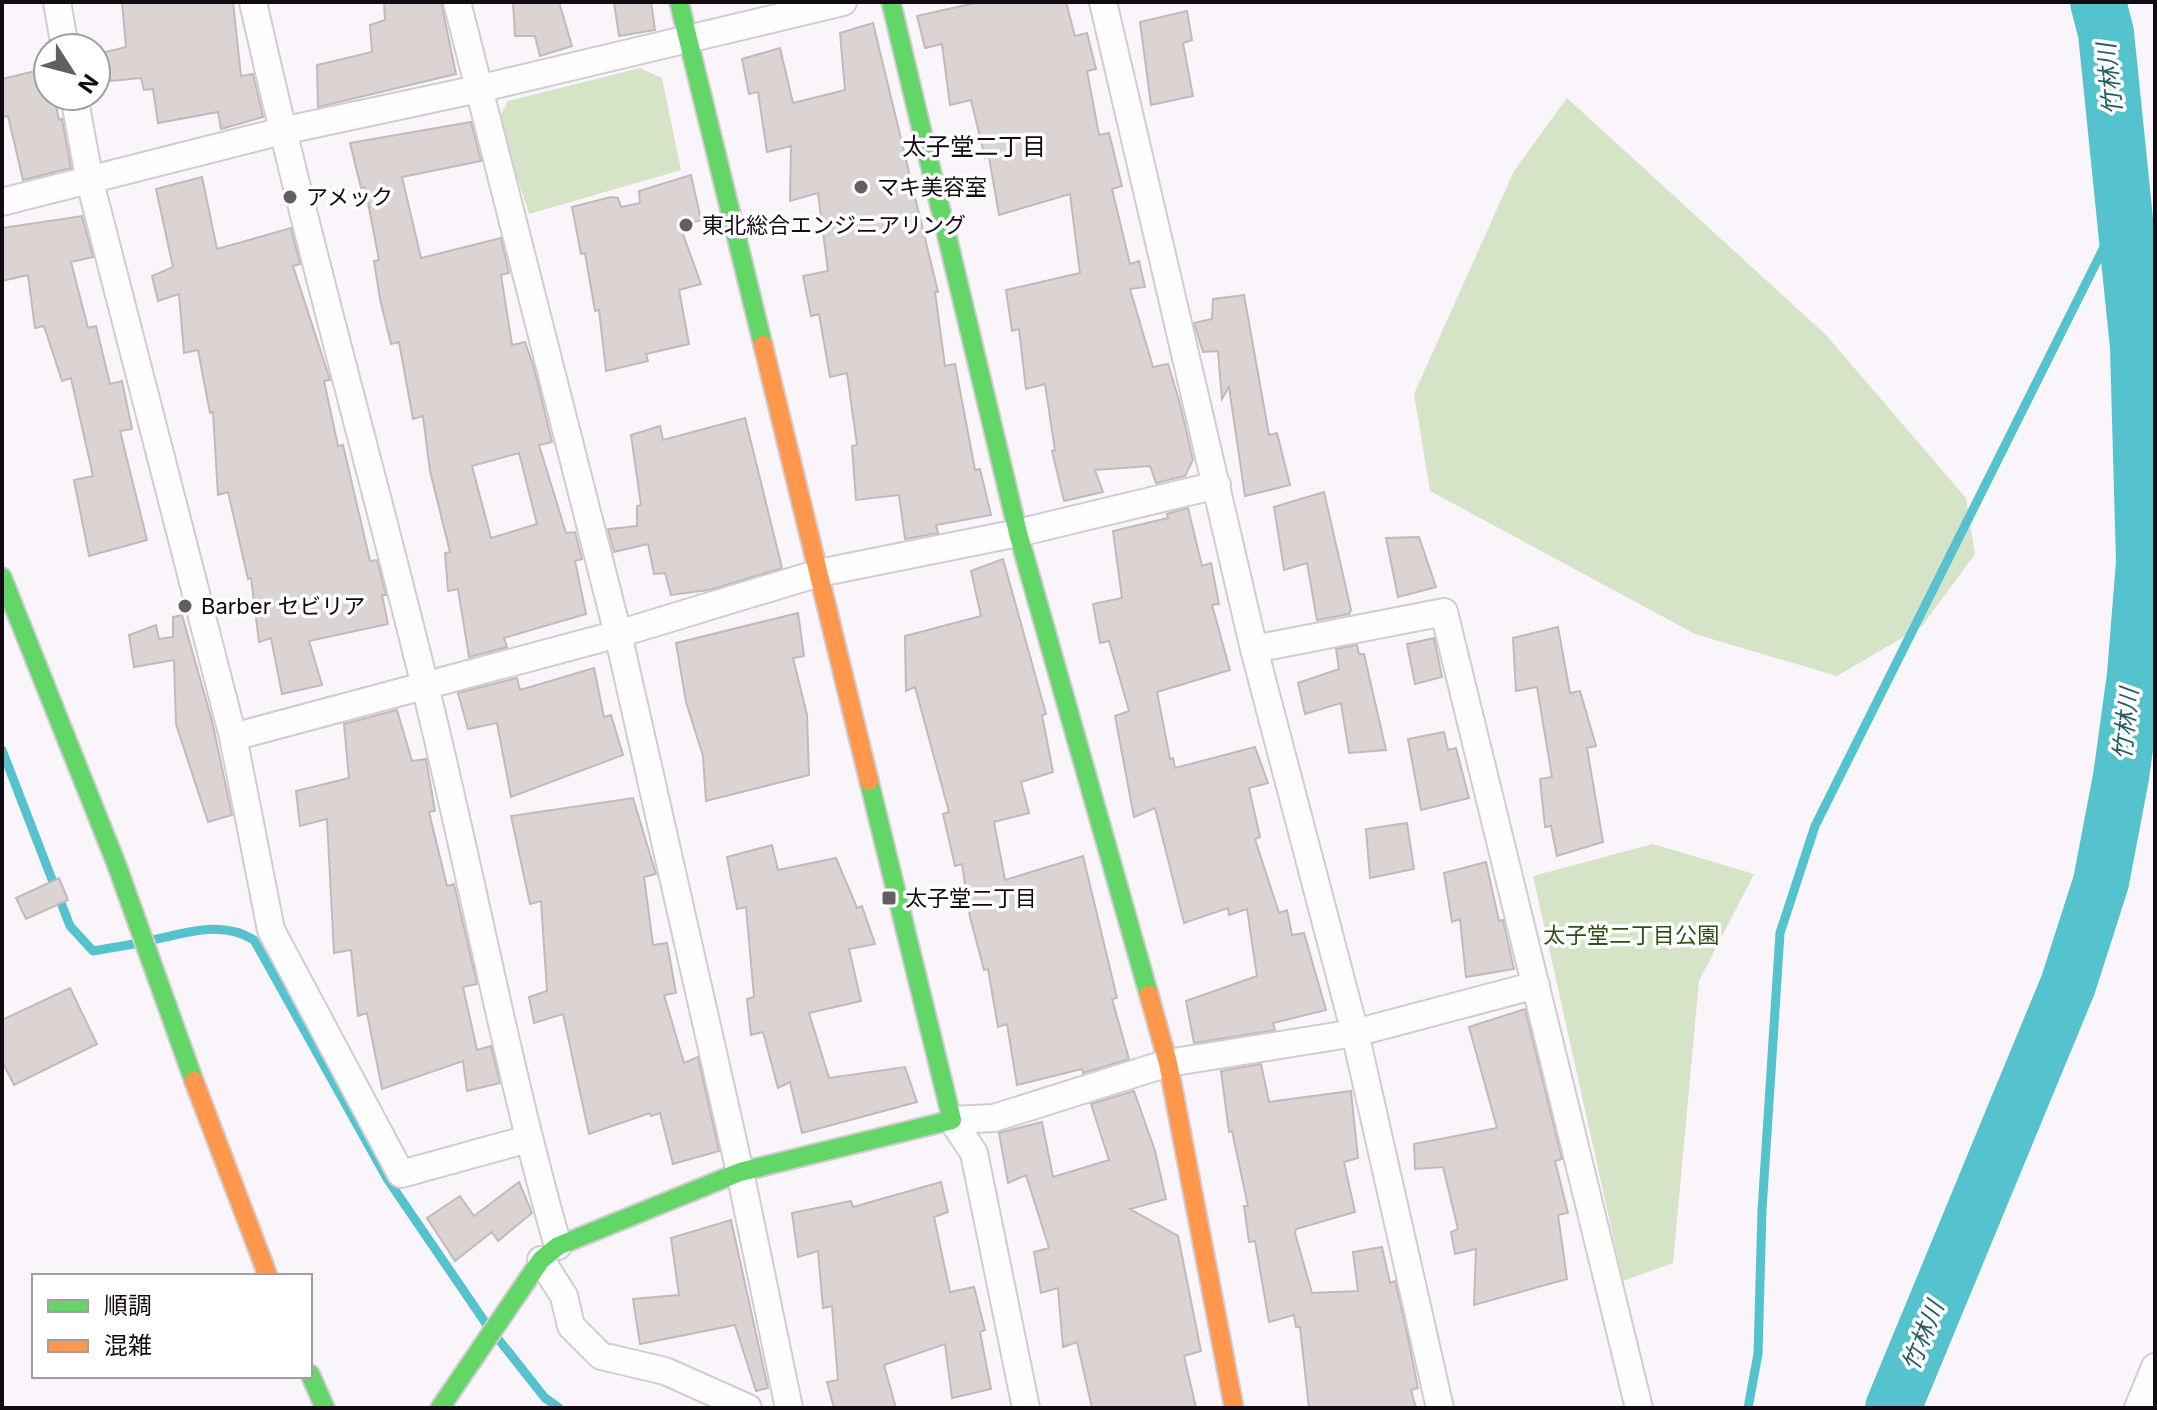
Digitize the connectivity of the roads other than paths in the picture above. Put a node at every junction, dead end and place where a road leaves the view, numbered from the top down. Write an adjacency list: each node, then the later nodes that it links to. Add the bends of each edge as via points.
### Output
1 (57, 2): 9 (street)
2 (253, 2): 13 (street)
3 (457, 2): 11 (street)
4 (679, 2): 10 (street)
5 (843, 2): 8 (street)
6 (891, 2): 17 (street)
7 (1103, 2): 16 (street)
8 (806, 6): 10 (street)
9 (62, 32)
10 (689, 39): 11 (street); 18 (street)
11 (478, 89): 13 (street); 20 (street)
12 (77, 112): 14 (street)
13 (282, 131): 14 (street); 22 (street)
14 (90, 182): 15 (street); 23 (street)
15 (2, 202)
16 (1217, 485): 17 (street); 21 (street)
17 (1018, 533): 18 (street); 26 (street)
18 (819, 573): 20 (street); 27 (street)
19 (2, 577): 31 (street)
20 (618, 634): 22 (street); 29 (street)
21 (1254, 649): 24 (street, via 1444,612); 25 (street)
22 (425, 685): 23 (street); 28 (street)
23 (233, 737): 28 (street, via 271,930 401,1174)
24 (1536, 985): 25 (street); 41 (street)
25 (1355, 1033): 26 (street); 40 (street)
26 (1168, 1063): 27 (street, via 994,1118); 39 (street)
27 (952, 1120): 29 (street); 38 (street, via 974,1153)
28 (528, 1139): 30 (street)
29 (740, 1172): 30 (street); 37 (street)
30 (550, 1253): 35 (street); 36 (street, via 571,1326 601,1356 665,1371)
31 (267, 1274)
32 (2155, 1367): 42 (street)
33 (312, 1378): 34 (street)
34 (325, 1408)
35 (440, 1408)
36 (748, 1408)
37 (789, 1408)
38 (1026, 1408)
39 (1234, 1408)
40 (1440, 1408)
41 (1639, 1408)
42 (2138, 1408)

